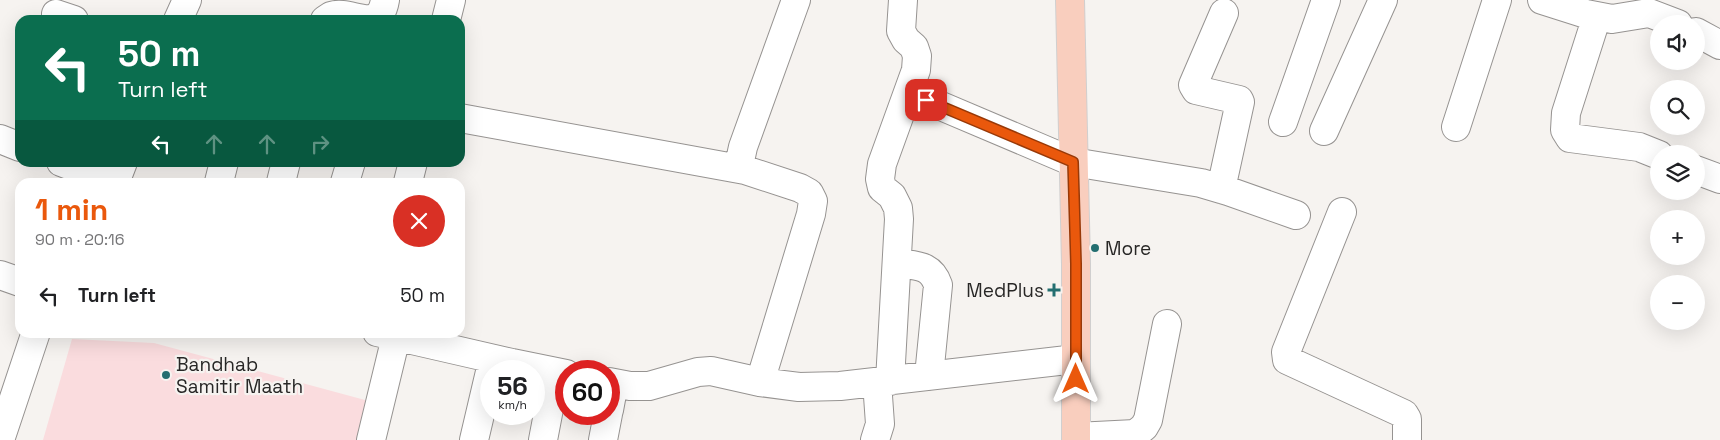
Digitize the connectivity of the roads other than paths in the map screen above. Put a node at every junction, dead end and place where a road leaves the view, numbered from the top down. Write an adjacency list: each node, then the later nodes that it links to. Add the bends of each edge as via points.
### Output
1 (187, 0): 13 (street)
2 (385, 0): 14 (street)
3 (451, 0): 15 (street)
4 (796, 0): 30 (street, via 743,147 740,161)
5 (902, 0): 20 (street, via 900,31 914,47 917,56)
6 (1070, 0): 28 (main road)
7 (1326, 0): 22 (street)
8 (1383, 0): 24 (street)
9 (1497, 0): 23 (street)
10 (1542, 0): 17 (street)
11 (1653, 7): 16 (street); 17 (street, via 1612,19)
12 (1224, 13): 35 (street, via 1194,85 1196,90 1240,102)
13 (180, 15)
14 (378, 15)
15 (447, 15)
16 (1665, 15)
17 (1597, 16): 27 (street, via 1566,113 1565,130 1570,138 1639,147)
18 (1705, 37): 19 (street)
19 (1720, 45)
20 (908, 92): 28 (street); 38 (street, via 882,164 880,179 882,188 892,196 898,208)
21 (465, 119): 30 (street)
22 (1283, 122)
23 (1456, 127)
24 (1324, 131)
25 (0, 139): 26 (street)
26 (15, 145)
27 (1650, 151)
28 (1073, 162): 35 (street); 46 (main road)
29 (67, 167): 33 (street)
30 (745, 170): 50 (street, via 800,188 809,193 813,201)
31 (119, 173): 33 (street, via 110,177 98,173)
32 (1705, 173): 34 (street)
33 (81, 178)
34 (1720, 179)
35 (1220, 189): 37 (street)
36 (1342, 212): 61 (street, via 1286,357 1404,414 1408,419)
37 (1296, 215)
38 (897, 262): 48 (street, via 926,268 935,275 938,285); 49 (street)
39 (0, 275): 40 (street)
40 (15, 280)
41 (1167, 324): 54 (street, via 1144,427 1135,434)
42 (34, 338): 55 (street)
43 (386, 338): 56 (street)
44 (399, 338): 45 (street)
45 (493, 359): 47 (street); 57 (street)
46 (1076, 360): 48 (street); 54 (main road)
47 (555, 372)
48 (929, 376): 49 (street)
49 (884, 381): 50 (street, via 799,387); 60 (street, via 880,424)
50 (760, 382): 51 (street, via 711,371 649,386)
51 (620, 384)
52 (555, 397): 58 (street)
53 (606, 425): 59 (street)
54 (1076, 438)
55 (0, 440)
56 (371, 440)
57 (474, 440)
58 (544, 440)
59 (603, 440)
60 (875, 440)
61 (1407, 440)

